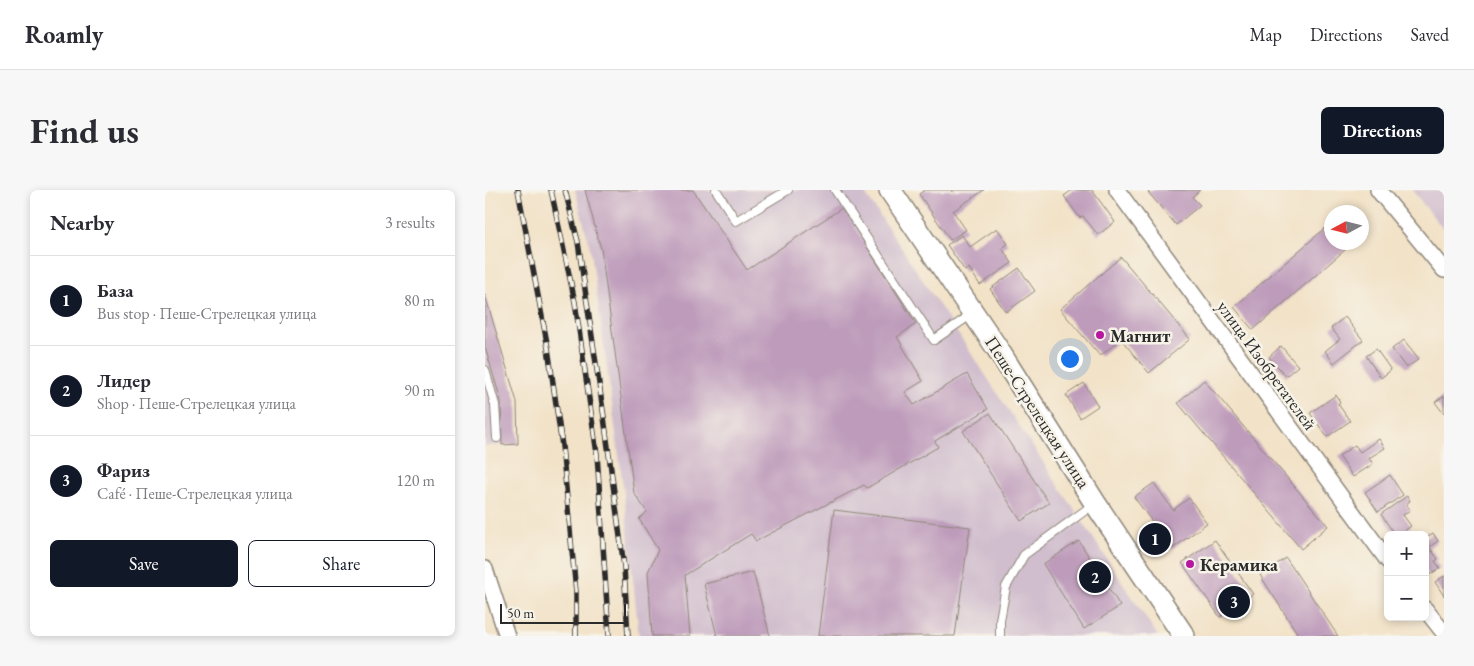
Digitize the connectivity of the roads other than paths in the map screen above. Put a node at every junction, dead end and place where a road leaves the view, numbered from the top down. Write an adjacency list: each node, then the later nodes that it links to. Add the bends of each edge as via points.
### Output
1 (715, 190): 2 (lane, via 736,221)
2 (788, 190)
3 (835, 190): 8 (lane, via 934,340)
4 (890, 190): 8 (street, Пеше-Стрелецкая улица)
5 (1117, 190): 12 (street, улица Изобретателей)
6 (1378, 190): 7 (street)
7 (1444, 270)
8 (973, 313): 11 (street, Пеше-Стрелецкая улица)
9 (485, 370): 10 (lane, via 495,405)
10 (497, 438)
11 (1095, 503): 17 (lane, via 1024,556 1006,587); 18 (street, Пеше-Стрелецкая улица)
12 (1384, 556)
13 (485, 569): 16 (street)
14 (1429, 614): 15 (street)
15 (1444, 633)
16 (507, 636)
17 (1000, 636)
18 (1184, 636)

